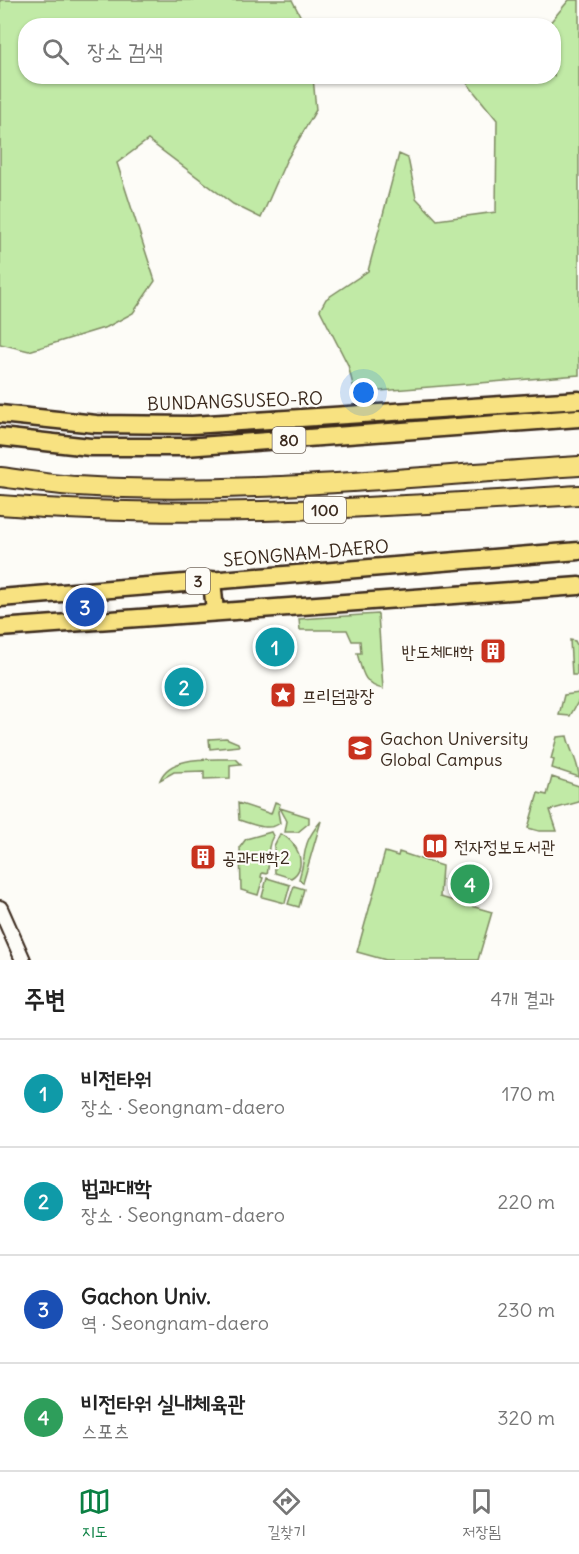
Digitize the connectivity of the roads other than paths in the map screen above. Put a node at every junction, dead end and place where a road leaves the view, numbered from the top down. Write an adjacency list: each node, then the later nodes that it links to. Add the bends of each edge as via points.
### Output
1 (579, 400): 2 (main road, BUNDANGSUSEO-RO / 80, via 192,425 96,424)
2 (0, 414)
3 (579, 418): 4 (main road, 80, via 186,447 90,447)
4 (0, 437)
5 (579, 466): 6 (highway, 100, via 321,484 186,488 76,486)
6 (0, 477)
7 (579, 495): 8 (highway, 100, via 202,514)
8 (0, 505)
9 (579, 551): 10 (main road, SEONGNAM-DAERO / 3)
10 (212, 580): 12 (main road, SEONGNAM-DAERO / 3); 13 (main road)
11 (579, 586): 13 (main road, 3)
12 (0, 598)
13 (215, 612): 14 (main road, 3)
14 (0, 628)
15 (0, 908): 16 (main road)
16 (23, 960)

